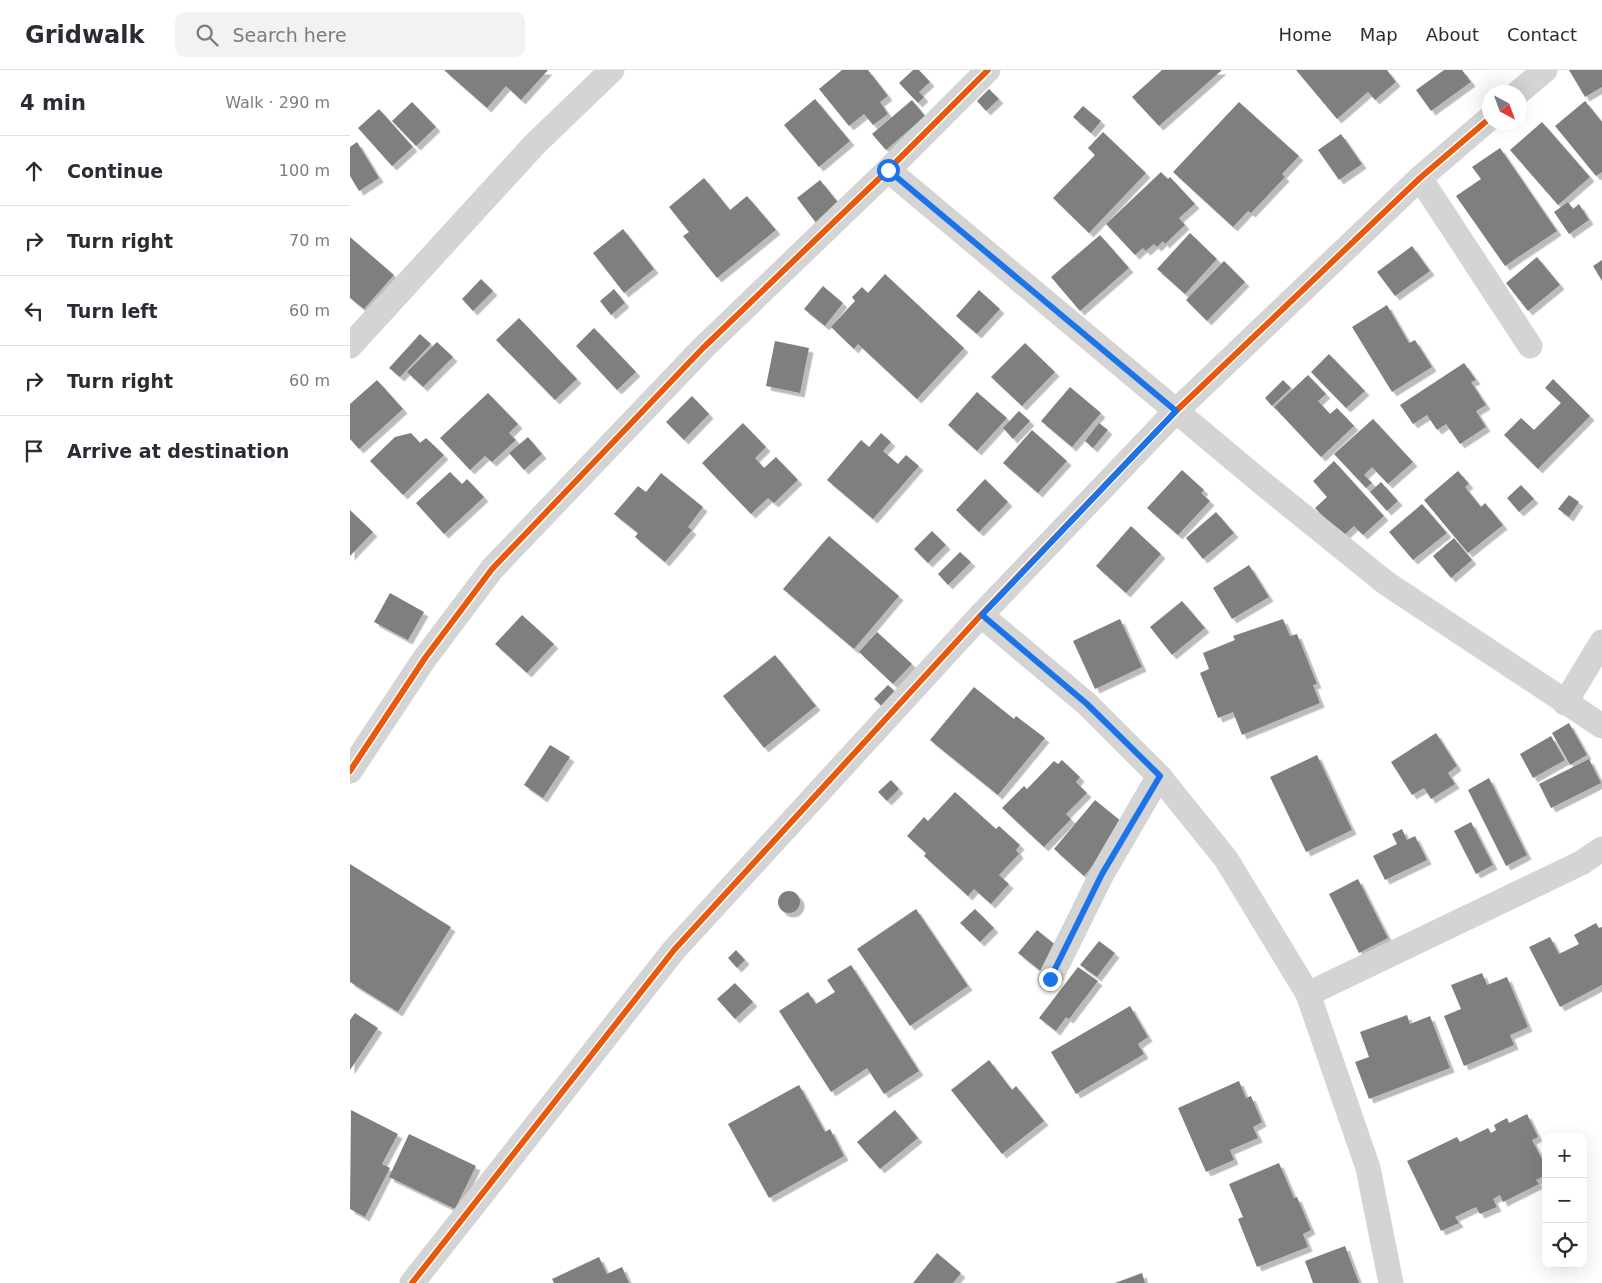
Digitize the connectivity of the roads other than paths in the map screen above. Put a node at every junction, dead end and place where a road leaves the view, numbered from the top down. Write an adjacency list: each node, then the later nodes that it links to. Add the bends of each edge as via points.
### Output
1 (612, 70): 8 (street, via 534,144)
2 (988, 70): 6 (street)
3 (1545, 70): 4 (street)
4 (1527, 85)
5 (1482, 125): 7 (street)
6 (888, 170): 10 (street); 15 (street, via 703,348 492,569 425,658)
7 (1420, 178): 9 (street); 10 (street)
8 (350, 346)
9 (1530, 346)
10 (1176, 411): 11 (street); 13 (street, via 1386,583)
11 (982, 615): 16 (street, via 1087,704); 20 (street, via 674,950)
12 (1602, 642): 13 (street)
13 (1565, 703): 14 (street)
14 (1602, 726)
15 (350, 771)
16 (1160, 776): 18 (street, via 1102,874); 19 (street, via 1226,859)
17 (1602, 849): 19 (street, via 1581,863)
18 (1050, 979)
19 (1308, 994): 21 (street, via 1368,1168)
20 (412, 1283)
21 (1391, 1283)

